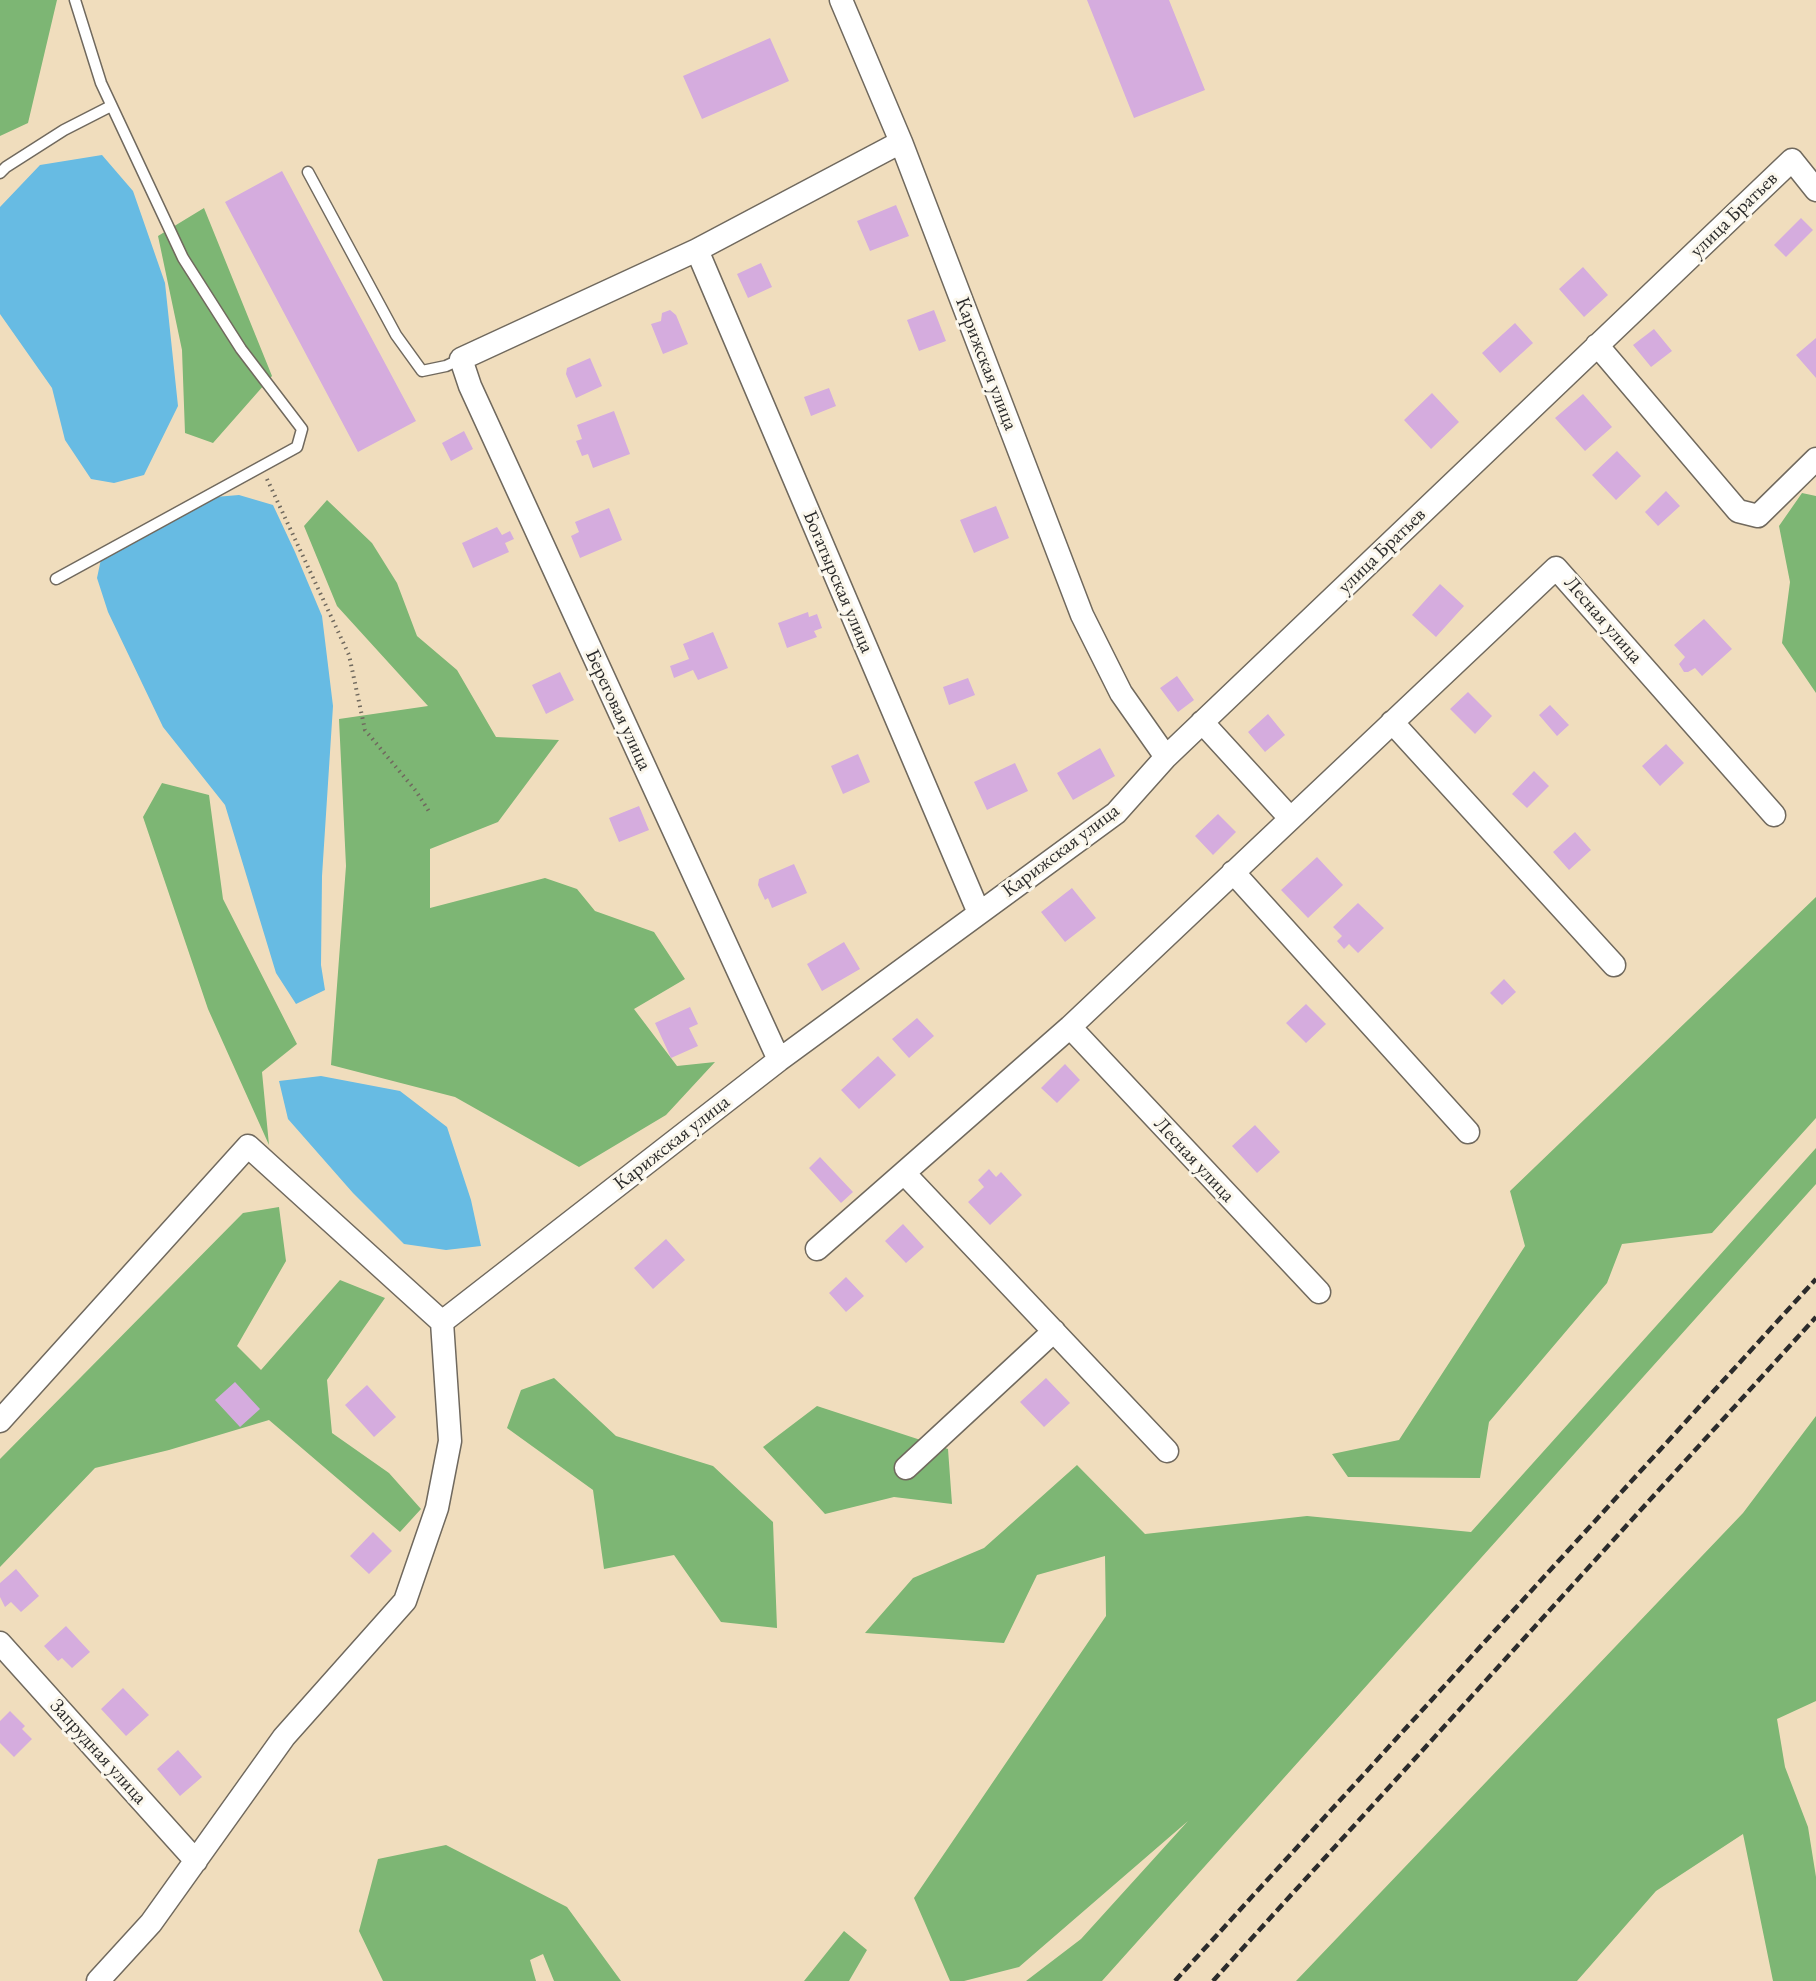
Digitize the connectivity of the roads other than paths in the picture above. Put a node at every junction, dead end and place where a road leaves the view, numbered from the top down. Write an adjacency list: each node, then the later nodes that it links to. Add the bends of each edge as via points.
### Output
1 (75, 0): 3 (lane)
2 (841, 0): 4 (street, Карижская улица)
3 (111, 106): 6 (lane, via 64,130); 12 (lane, via 183,258 242,350 302,429 297,447)
4 (902, 142): 8 (street); 15 (street, Карижская улица, via 1082,615 1121,693)
5 (308, 172): 10 (lane, via 396,335 422,370)
6 (0, 173)
7 (1816, 190): 9 (street, улица Братьев, via 1792,160)
8 (697, 250): 10 (street); 19 (street, Богатырская улица)
9 (1597, 345): 11 (street, via 1738,511 1758,516); 13 (street, улица Братьев)
10 (462, 359): 22 (street, Береговая улица, via 470,386)
11 (1816, 459)
12 (56, 579)
13 (1202, 722): 15 (street, улица Братьев); 17 (street)
14 (1392, 722): 16 (street, Лесная улица, via 1556,568); 17 (street, Лесная улица); 20 (street)
15 (1166, 757): 19 (street, Карижская улица, via 1116,813)
16 (1774, 815)
17 (1290, 818): 18 (street, Лесная улица)
18 (1233, 872): 21 (street, Лесная улица); 23 (street)
19 (979, 913): 22 (street, Карижская улица)
20 (1614, 965)
21 (1070, 1027): 24 (street, Лесная улица); 26 (street, Лесная улица)
22 (779, 1060): 27 (street, Карижская улица)
23 (1468, 1132)
24 (904, 1173): 25 (street, Лесная улица); 28 (street)
25 (817, 1249)
26 (1319, 1292)
27 (442, 1322): 29 (street, via 248,1146); 33 (street, via 450,1441 437,1508 405,1601 284,1737)
28 (1054, 1331): 30 (street); 31 (street)
29 (0, 1421)
30 (1167, 1451)
31 (906, 1468)
32 (0, 1643): 33 (street, Запрудная улица)
33 (196, 1861): 34 (street, via 151,1923)
34 (98, 1981)

